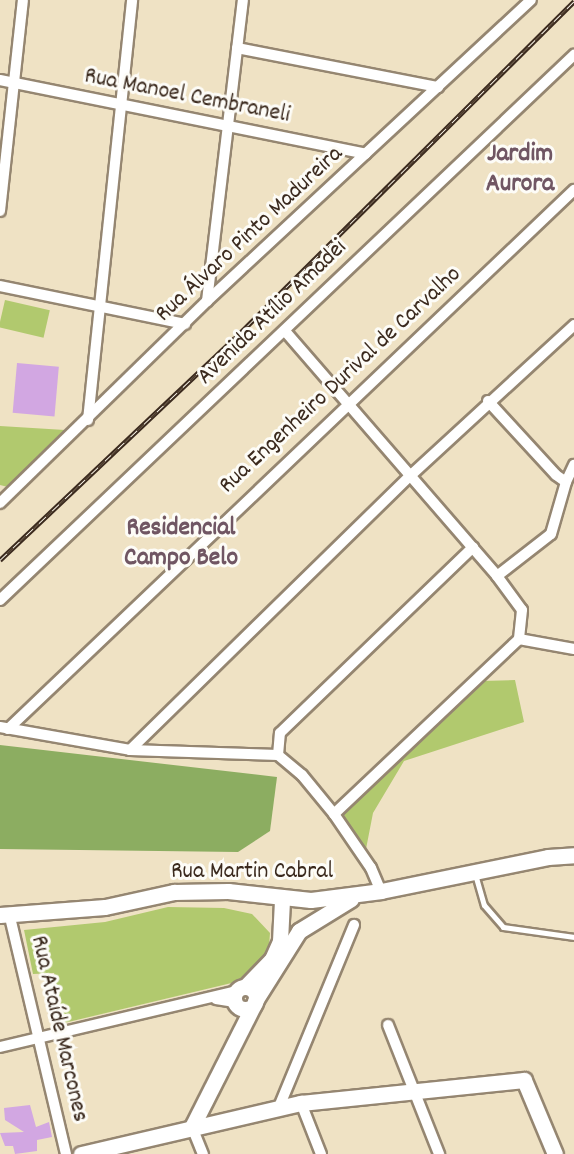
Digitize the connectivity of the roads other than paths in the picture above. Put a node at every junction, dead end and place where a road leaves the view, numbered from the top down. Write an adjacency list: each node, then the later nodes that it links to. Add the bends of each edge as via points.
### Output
1 (24, 0): 8 (street)
2 (132, 0): 10 (street)
3 (243, 0): 5 (street)
4 (531, 0): 9 (street, Rua Álvaro Pinto Madureira)
5 (237, 48): 9 (street); 11 (street)
6 (574, 55): 20 (street, Avenida Atílio Amadei)
7 (0, 80): 8 (street, Rua Manoel Cembraneli)
8 (14, 83): 10 (street, Rua Manoel Cembraneli); 14 (street)
9 (438, 87): 12 (street, Rua Álvaro Pinto Madureira)
10 (121, 105): 11 (street, Rua Manoel Cembraneli); 17 (street)
11 (229, 127): 12 (street, Rua Manoel Cembraneli); 16 (street)
12 (366, 154): 16 (street, Rua Álvaro Pinto Madureira)
13 (574, 190): 21 (street, Rua Engenheiro Durival de Carvalho)
14 (0, 211)
15 (0, 286): 17 (street)
16 (207, 301): 18 (street, Rua Álvaro Pinto Madureira)
17 (100, 307): 18 (street); 23 (street)
18 (185, 324): 23 (street, Rua Álvaro Pinto Madureira)
19 (574, 325): 22 (street)
20 (285, 331): 21 (street); 31 (street, Avenida Atílio Amadei)
21 (347, 402): 25 (street); 34 (street, Rua Engenheiro Durival de Carvalho)
22 (488, 402): 25 (street); 26 (street)
23 (88, 420): 27 (street, Rua Álvaro Pinto Madureira)
24 (574, 465): 26 (street)
25 (410, 476): 29 (street); 35 (street)
26 (566, 482): 30 (street, via 550,534)
27 (5, 493): 28 (street, Rua Álvaro Pinto Madureira)
28 (0, 503)
29 (473, 547): 30 (street); 36 (street, via 280,733)
30 (497, 576): 32 (street, via 522,610)
31 (0, 600)
32 (519, 639): 33 (street); 37 (street)
33 (574, 649)
34 (4, 728): 35 (street)
35 (130, 750): 36 (street)
36 (278, 755): 37 (street)
37 (334, 814): 40 (street, via 372,868)
38 (574, 855): 39 (main road, Rua Martin Cabral)
39 (474, 872): 40 (main road, Rua Martin Cabral); 49 (lane, via 484,905 503,927)
40 (381, 891): 41 (main road, Rua Martin Cabral)
41 (359, 895): 43 (main road, Rua Martin Cabral); 45 (main road)
42 (282, 900): 43 (main road, Rua Martin Cabral); 44 (main road, Rua Martin Cabral, via 228,891 174,892 44,914); 46 (main road)
43 (310, 900): 45 (main road)
44 (4, 914): 52 (street, Rua Ataíde Marcones)
45 (314, 919): 48 (main road)
46 (282, 922): 48 (main road); 50 (main road, via 273,959)
47 (354, 925): 56 (street)
48 (299, 930): 50 (main road)
49 (574, 937)
50 (244, 999): 52 (street, via 203,999); 57 (main road, via 238,1035)
51 (388, 1024): 54 (street)
52 (39, 1039): 53 (street); 58 (street, Rua Ataíde Marcones)
53 (0, 1047)
54 (414, 1090): 55 (main road); 62 (street); 63 (main road, via 524,1080)
55 (302, 1103): 56 (main road); 61 (street)
56 (279, 1107): 57 (main road)
57 (192, 1126): 59 (main road); 60 (street)
58 (66, 1154)
59 (81, 1154)
60 (202, 1154)
61 (321, 1154)
62 (439, 1154)
63 (555, 1154)

